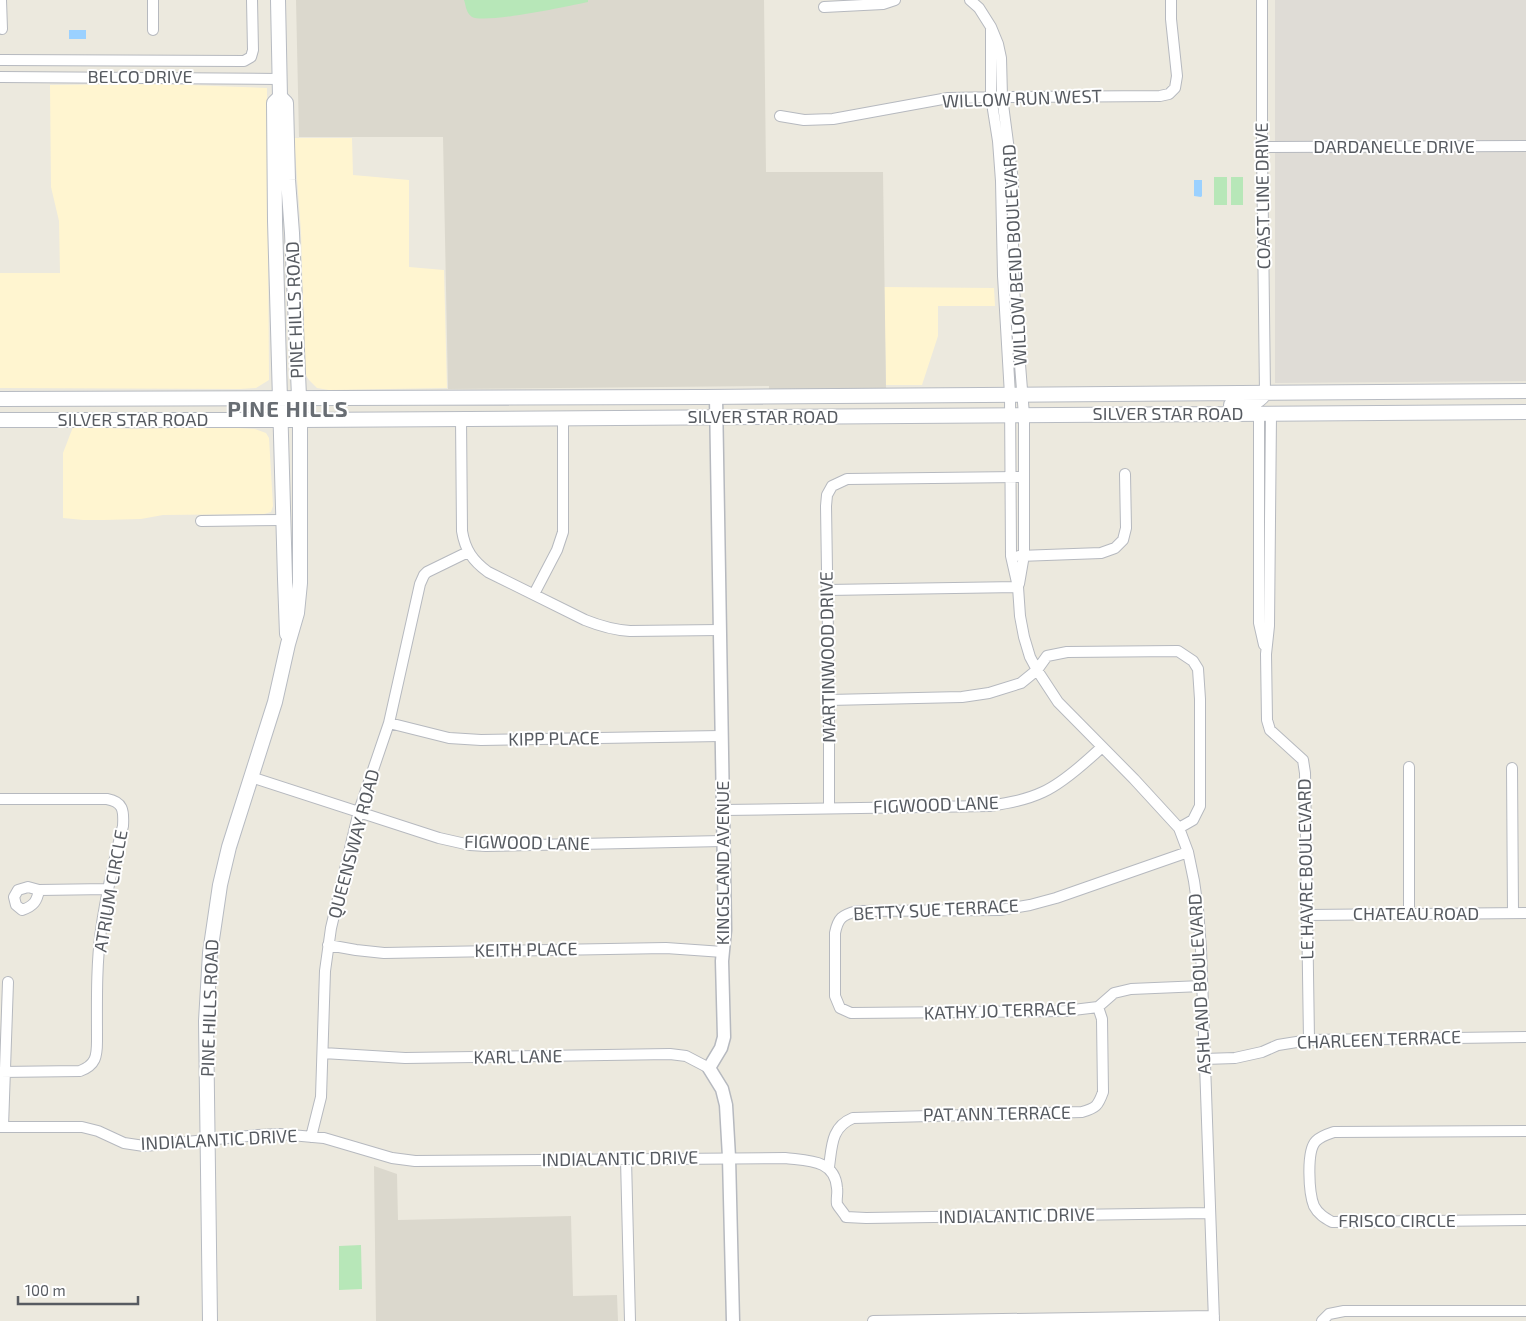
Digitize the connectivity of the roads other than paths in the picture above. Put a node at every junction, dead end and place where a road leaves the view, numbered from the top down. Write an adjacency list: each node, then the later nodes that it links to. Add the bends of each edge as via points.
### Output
1 (1, 0): 10 (street)
2 (153, 0): 11 (street)
3 (252, 0): 13 (street, via 253,50 248,60)
4 (278, 0): 16 (main road, PINE HILLS ROAD)
5 (895, 0): 9 (street, via 883,4)
6 (970, 0): 18 (street, WILLOW BEND BOULEVARD, via 979,8 998,44 1001,58)
7 (1171, 0): 18 (street, WILLOW RUN WEST, via 1177,76 1175,88 1169,94)
8 (1262, 0): 21 (street, COAST LINE DRIVE)
9 (824, 7)
10 (2, 29)
11 (153, 30)
12 (0, 60): 13 (street)
13 (133, 61): 15 (street)
14 (0, 76): 15 (street, BELCO DRIVE)
15 (132, 77): 16 (street, BELCO DRIVE)
16 (280, 79): 17 (main road, PINE HILLS ROAD)
17 (280, 97): 27 (main road, PINE HILLS ROAD, via 274,103); 31 (main road, PINE HILLS ROAD, via 286,103)
18 (996, 97): 19 (street, WILLOW RUN WEST, via 948,98 833,119 804,120); 25 (street, WILLOW BEND BOULEVARD, via 1013,181)
19 (780, 116)
20 (1526, 146): 21 (street, DARDANELLE DRIVE)
21 (1262, 147): 24 (street, COAST LINE DRIVE)
22 (1526, 391): 23 (main road, SILVER STAR ROAD)
23 (1377, 392): 24 (main road, SILVER STAR ROAD); 37 (main road, via 1338,401 1274,402)
24 (1265, 393): 25 (main road, SILVER STAR ROAD); 36 (main road, via 1260,400 1244,405 1128,405)
25 (1017, 395): 26 (main road, SILVER STAR ROAD); 38 (street, ASHLAND BOULEVARD)
26 (716, 397): 28 (main road, SILVER STAR ROAD); 41 (street, KINGSLAND AVENUE)
27 (280, 398): 30 (main road, SILVER STAR ROAD); 31 (main road, SILVER STAR ROAD); 43 (main road, PINE HILLS ROAD)
28 (491, 398): 31 (main road, SILVER STAR ROAD); 45 (main road, via 486,405 473,410)
29 (0, 399): 30 (main road, SILVER STAR ROAD)
30 (121, 399): 33 (main road, via 74,408)
31 (299, 399): 44 (main road, PINE HILLS ROAD)
32 (1526, 403): 35 (main road, via 1460,403)
33 (0, 408)
34 (1526, 412): 35 (main road, SILVER STAR ROAD)
35 (1374, 413): 37 (main road, SILVER STAR ROAD)
36 (1109, 414): 37 (main road, SILVER STAR ROAD); 38 (main road, SILVER STAR ROAD)
37 (1265, 414): 79 (street, LE HAVRE BOULEVARD, via 1259,623 1266,654 1270,730 1303,760)
38 (1017, 415): 41 (main road, SILVER STAR ROAD); 47 (street, ASHLAND BOULEVARD); 48 (street, ASHLAND BOULEVARD)
39 (563, 417): 40 (main road, SILVER STAR ROAD); 41 (main road, SILVER STAR ROAD); 56 (street, via 563,532)
40 (461, 418): 45 (main road, SILVER STAR ROAD); 51 (street, via 462,531)
41 (716, 418): 57 (street, KINGSLAND AVENUE)
42 (0, 420): 43 (main road, SILVER STAR ROAD)
43 (281, 420): 44 (main road, SILVER STAR ROAD); 49 (main road, PINE HILLS ROAD)
44 (300, 420): 45 (main road, SILVER STAR ROAD); 58 (main road, PINE HILLS ROAD, via 300,584 297,614)
45 (361, 420)
46 (1125, 474): 53 (street, via 1126,528 1123,540 1115,548 1101,553)
47 (1010, 478): 48 (street); 52 (street, ASHLAND BOULEVARD); 55 (street, MARTINWOOD DRIVE, via 847,479 832,486 826,506)
48 (1024, 478): 53 (street, ASHLAND BOULEVARD)
49 (283, 520): 50 (street); 58 (main road, PINE HILLS ROAD)
50 (201, 521)
51 (468, 552): 56 (street, via 488,572); 61 (street, QUEENSWAY ROAD, via 427,572 422,579)
52 (1011, 556): 53 (street); 54 (street, ASHLAND BOULEVARD)
53 (1024, 556): 54 (street, ASHLAND BOULEVARD)
54 (1018, 587): 55 (street); 59 (street, ASHLAND BOULEVARD, via 1024,637)
55 (827, 590): 60 (street, MARTINWOOD DRIVE)
56 (534, 594): 57 (street, via 585,620 615,630)
57 (720, 630): 62 (street, KINGSLAND AVENUE)
58 (288, 644): 66 (main road, PINE HILLS ROAD, via 275,702)
59 (1037, 670): 60 (street, via 1020,683 962,697); 63 (street, ASHLAND BOULEVARD, via 1058,702); 71 (street, via 1046,656 1066,652 1178,651 1193,661 1198,669 1200,699 1200,806 1193,820)
60 (829, 700): 68 (street, MARTINWOOD DRIVE)
61 (390, 723): 62 (street, KIPP PLACE, via 449,738 481,740); 70 (street, QUEENSWAY ROAD)
62 (721, 736): 69 (street, KINGSLAND AVENUE)
63 (1102, 747): 68 (street, FIGWOOD LANE, via 1080,768 1044,792 1017,801 990,806); 71 (street, ASHLAND BOULEVARD)
64 (1410, 767): 78 (street)
65 (1512, 768): 76 (street)
66 (252, 777): 70 (street, FIGWOOD LANE); 95 (main road, PINE HILLS ROAD, via 227,856 210,953 206,1022)
67 (0, 799): 74 (street, ATRIUM CIRCLE, via 116,801 124,816)
68 (829, 808): 69 (street, FIGWOOD LANE)
69 (723, 810): 72 (street, KINGSLAND AVENUE)
70 (359, 811): 72 (street, FIGWOOD LANE, via 470,845); 80 (street, QUEENSWAY ROAD)
71 (1179, 828): 73 (street, ASHLAND BOULEVARD)
72 (723, 841): 81 (street, KINGSLAND AVENUE)
73 (1188, 852): 82 (street, BETTY SUE TERRACE, via 1030,905 1000,910 845,914 837,923); 84 (street, ASHLAND BOULEVARD, via 1198,909)
74 (108, 889): 75 (street); 91 (street, ATRIUM CIRCLE, via 101,932 94,1061 89,1068 80,1071)
75 (39, 890)
76 (1513, 913): 77 (street, CHATEAU ROAD); 78 (street, CHATEAU ROAD)
77 (1526, 913)
78 (1410, 914): 79 (street, CHATEAU ROAD)
79 (1306, 915): 87 (street, LE HAVRE BOULEVARD)
80 (328, 945): 81 (street, KEITH PLACE, via 384,953 666,948); 88 (street, QUEENSWAY ROAD)
81 (723, 952): 90 (street, KINGSLAND AVENUE, via 724,1037)
82 (835, 962): 85 (street, KATHY JO TERRACE, via 836,996 840,1008 851,1014 1065,1011)
83 (8, 982): 91 (street)
84 (1202, 986): 85 (street, KATHY JO TERRACE, via 1131,989 1114,993); 89 (street, ASHLAND BOULEVARD)
85 (1098, 1007): 98 (street, PAT ANN TERRACE, via 1102,1018 1103,1092 1094,1109 1082,1112 852,1118 844,1122 834,1137)
86 (1526, 1037): 87 (street, CHARLEEN TERRACE)
87 (1309, 1040): 89 (street, CHARLEEN TERRACE, via 1235,1058)
88 (323, 1053): 90 (street, KARL LANE, via 405,1058 670,1054 686,1056); 94 (street, QUEENSWAY ROAD, via 321,1097)
89 (1204, 1059): 99 (street, ASHLAND BOULEVARD)
90 (709, 1068): 96 (street, via 725,1097)
91 (2, 1072): 92 (street)
92 (1, 1127): 95 (street, INDIALANTIC DRIVE, via 82,1127 124,1143 144,1146)
93 (1526, 1131): 100 (street, FRISCO CIRCLE, via 1334,1132 1315,1142 1310,1154 1311,1197 1321,1216 1332,1222)
94 (311, 1137): 95 (street, INDIALANTIC DRIVE, via 271,1134); 97 (street, INDIALANTIC DRIVE, via 415,1161)
95 (208, 1139): 103 (main road, PINE HILLS ROAD)
96 (730, 1157): 97 (street, INDIALANTIC DRIVE); 98 (street, INDIALANTIC DRIVE, via 785,1158); 105 (street)
97 (626, 1158): 104 (street)
98 (829, 1167): 99 (street, INDIALANTIC DRIVE, via 836,1178 837,1203 846,1217)
99 (1209, 1213): 102 (street, ASHLAND BOULEVARD)
100 (1526, 1220)
101 (1526, 1311): 107 (street, via 1344,1311 1330,1314)
102 (1214, 1319): 106 (street)
103 (210, 1321)
104 (630, 1321)
105 (733, 1321)
106 (873, 1321)
107 (1322, 1321)

